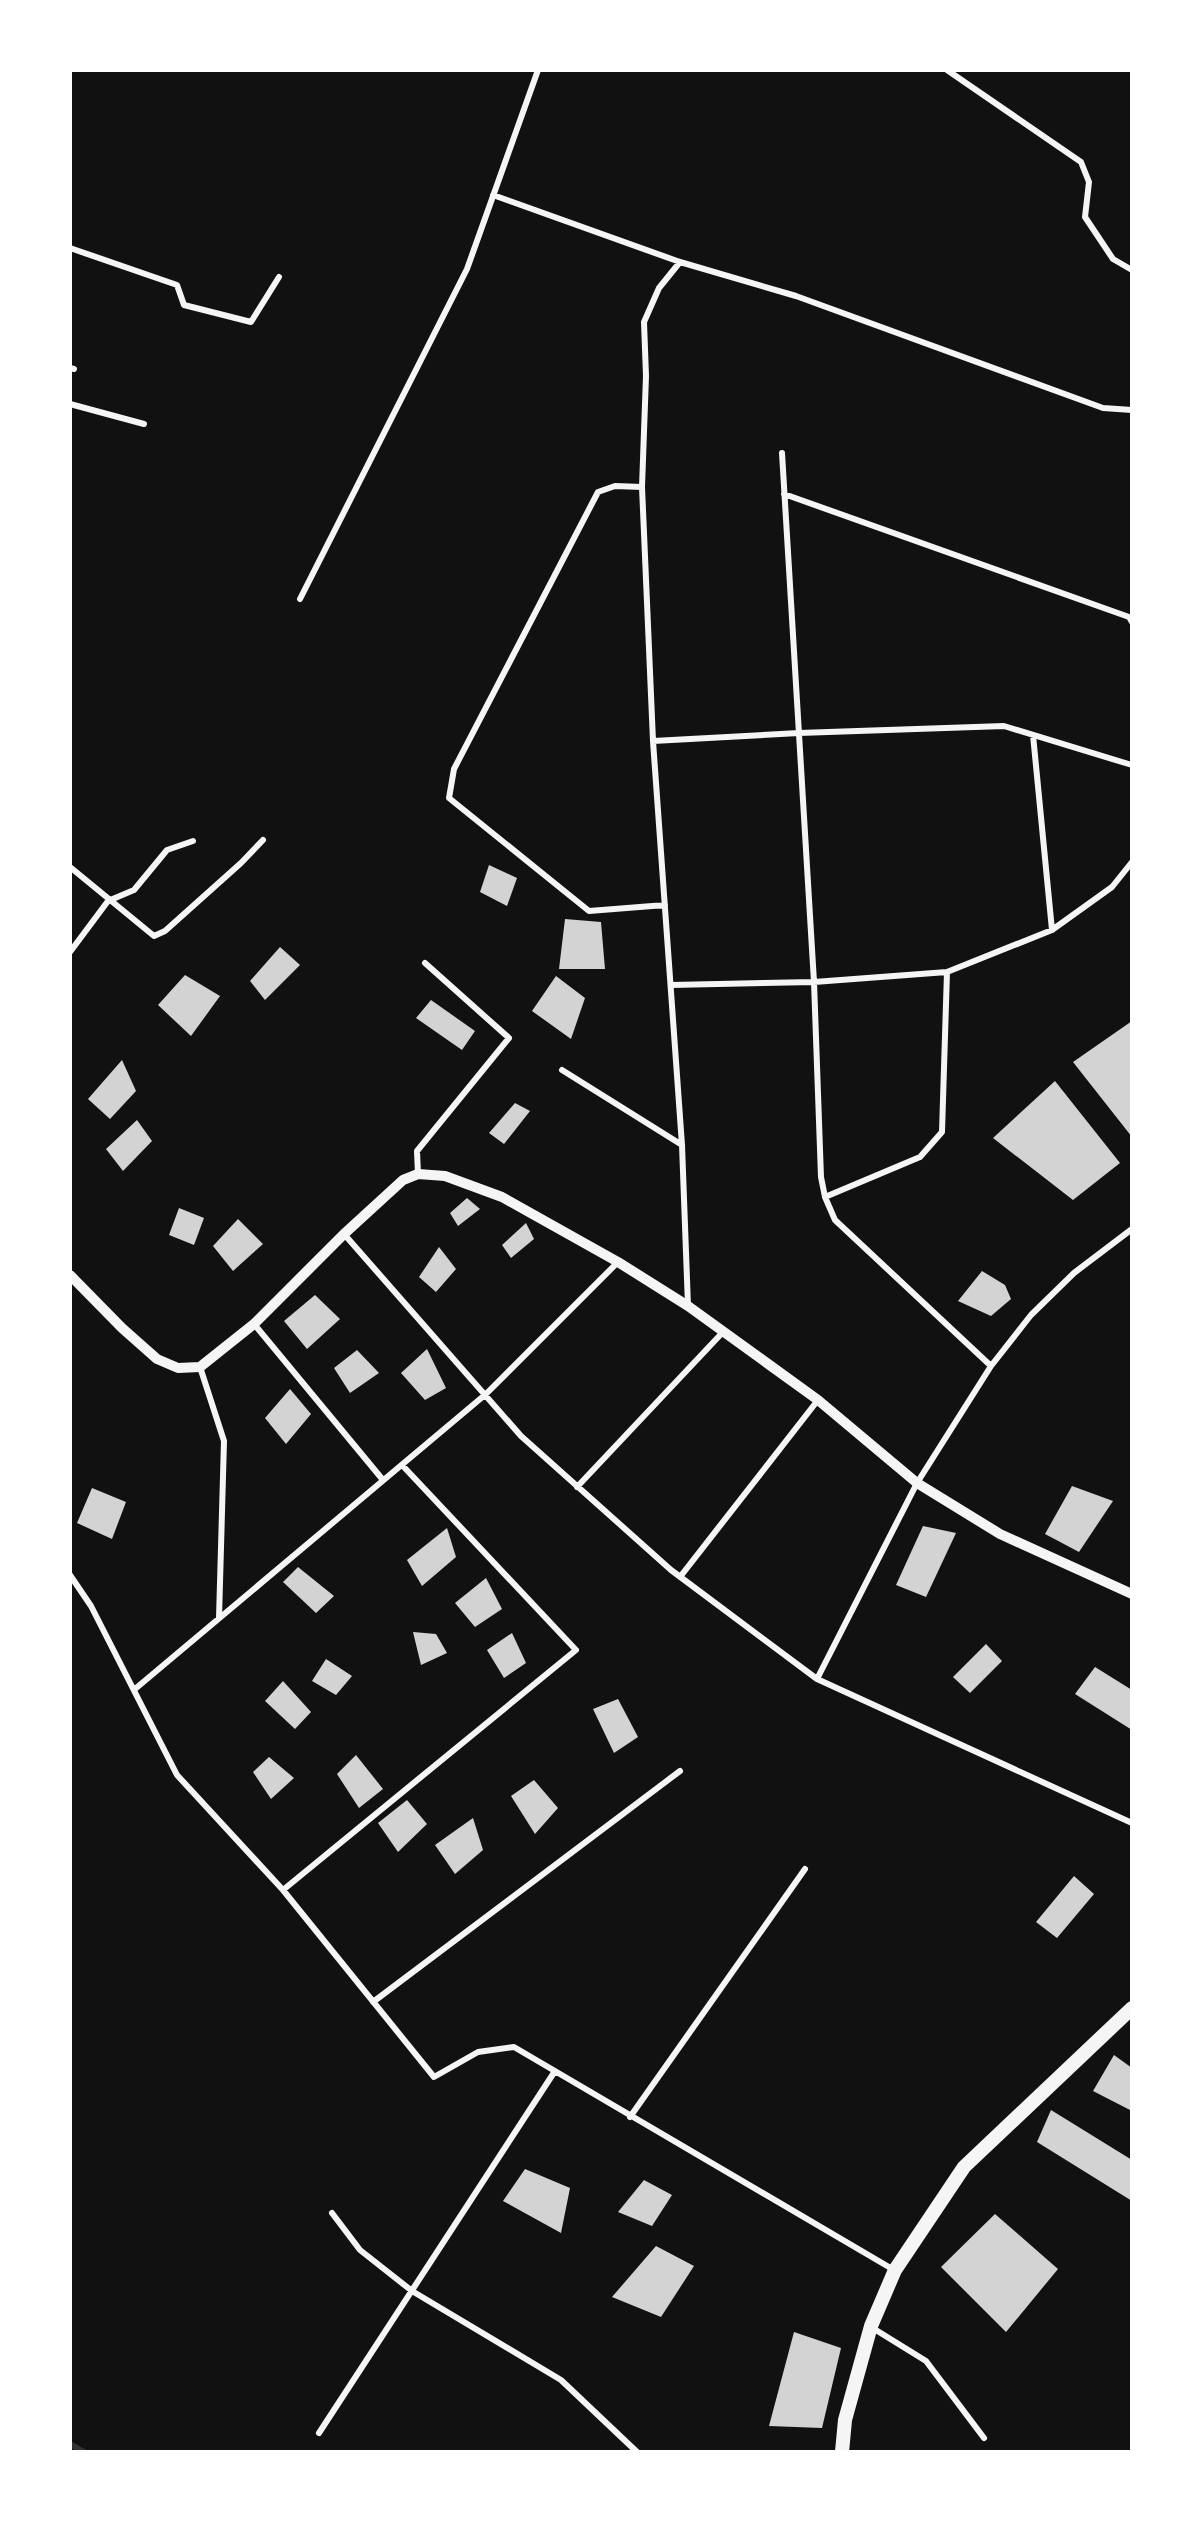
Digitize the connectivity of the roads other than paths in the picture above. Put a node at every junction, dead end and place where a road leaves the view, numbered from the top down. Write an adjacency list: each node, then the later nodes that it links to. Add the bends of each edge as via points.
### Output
1 (538, 70): 3 (street)
2 (947, 70): 6 (street, via 1081,162 1089,182 1085,218 1113,259)
3 (493, 195): 5 (street); 14 (street, via 467,269)
4 (70, 248): 7 (street, via 177,285 184,305 251,322)
5 (680, 262): 9 (street, via 796,296 1103,408); 12 (street, via 659,288 644,322)
6 (1131, 270)
7 (279, 277)
8 (70, 404): 10 (street)
9 (1131, 410)
10 (144, 424)
11 (782, 453): 13 (street)
12 (642, 487): 18 (street); 25 (street, via 615,486 598,492 454,769 449,798 589,911)
13 (784, 494): 15 (street, via 1129,617); 16 (street)
14 (300, 599)
15 (1131, 622)
16 (799, 733): 17 (street, via 1004,726); 18 (street); 30 (street)
17 (1033, 735): 19 (street); 26 (street)
18 (653, 741): 25 (street)
19 (1131, 765)
20 (263, 840): 24 (street, via 165,931 154,936)
21 (193, 841): 24 (street, via 167,850 134,890)
22 (1131, 862): 26 (street, via 1112,887)
23 (70, 867): 24 (street)
24 (108, 901): 27 (street)
25 (665, 905): 31 (street)
26 (1052, 930): 29 (street)
27 (70, 952)
28 (425, 963): 34 (street, via 510,1038 417,1151)
29 (947, 972): 30 (street); 35 (street, via 942,1132 920,1157)
30 (814, 981): 31 (street); 35 (street, via 821,1178)
31 (671, 985): 33 (street)
32 (562, 1070): 33 (street)
33 (682, 1145): 40 (street)
34 (418, 1174): 37 (street, via 403,1180); 38 (street, via 445,1176 502,1197)
35 (825, 1197): 43 (street, via 835,1220)
36 (1131, 1229): 43 (street, via 1065,1281 1031,1315)
37 (344, 1234): 41 (street); 45 (street)
38 (618, 1262): 40 (street); 45 (street)
39 (70, 1275): 44 (street, via 157,1359 178,1368)
40 (688, 1306): 42 (street)
41 (254, 1324): 44 (street); 48 (street)
42 (723, 1332): 46 (street); 50 (street)
43 (992, 1366): 49 (street)
44 (200, 1367): 54 (street, via 224,1441)
45 (486, 1394): 47 (street); 50 (street, via 521,1436)
46 (818, 1400): 49 (street); 52 (street)
47 (402, 1465): 48 (street); 60 (street, via 576,1650)
48 (383, 1480): 54 (street)
49 (917, 1483): 53 (street, via 1000,1534); 55 (street)
50 (578, 1487): 52 (street)
51 (70, 1575): 56 (street)
52 (680, 1577): 55 (street)
53 (1131, 1594)
54 (219, 1618): 56 (street)
55 (817, 1679): 58 (street)
56 (135, 1689): 60 (street, via 177,1775)
57 (680, 1772): 61 (street)
58 (1131, 1823)
59 (805, 1869): 64 (street)
60 (283, 1890): 61 (street)
61 (373, 2002): 63 (street, via 434,2077 478,2052 514,2047)
62 (1131, 2008): 66 (main road, via 964,2167)
63 (555, 2071): 64 (street); 67 (street)
64 (630, 2117): 66 (street)
65 (332, 2213): 67 (street, via 360,2250)
66 (895, 2270): 68 (main road)
67 (412, 2291): 69 (street); 71 (street, via 561,2380)
68 (871, 2326): 70 (street, via 926,2361); 72 (main road, via 845,2420)
69 (319, 2433)
70 (984, 2438)
71 (637, 2451)
72 (842, 2451)

